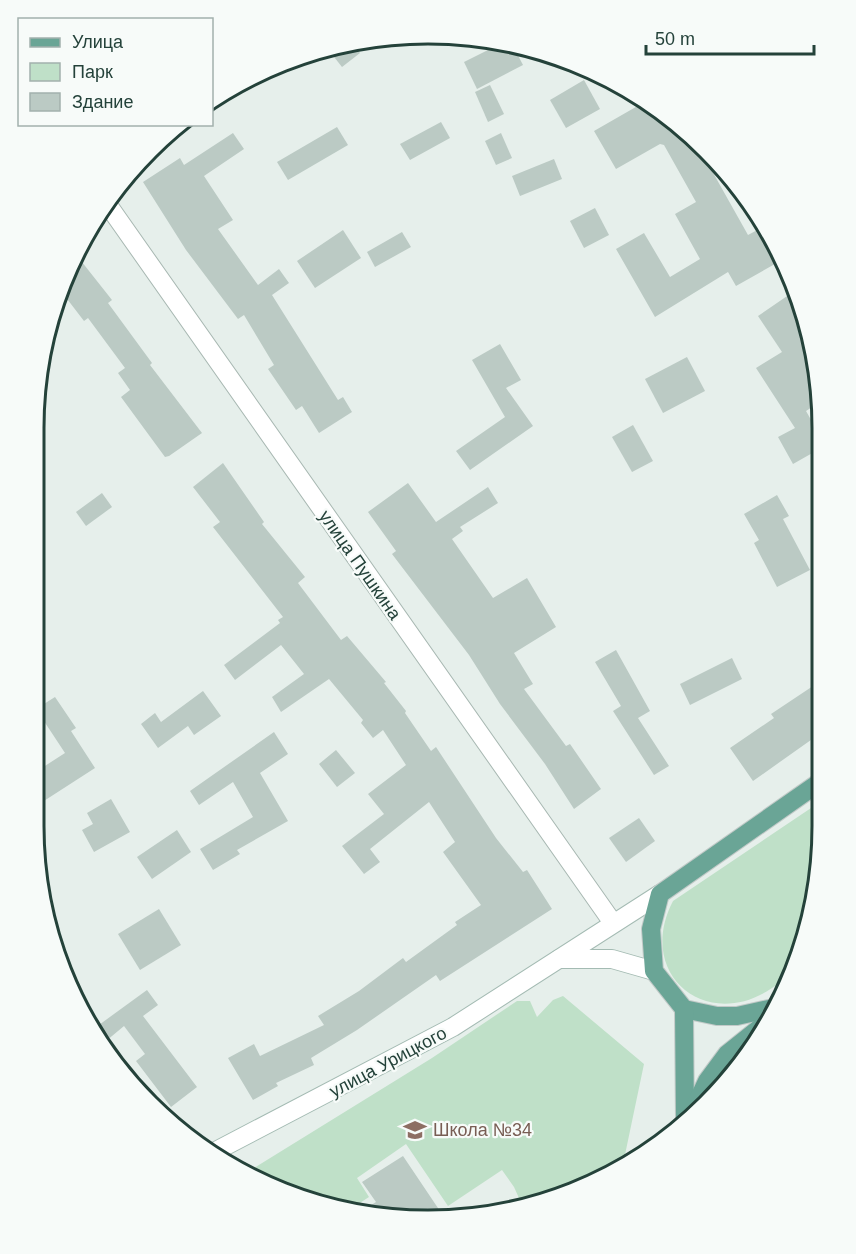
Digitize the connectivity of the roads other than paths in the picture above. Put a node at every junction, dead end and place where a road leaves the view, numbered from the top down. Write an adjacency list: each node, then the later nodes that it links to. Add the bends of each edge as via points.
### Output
1 (111, 210): 4 (street, улица Пушкина)
2 (812, 788): 3 (main road)
3 (660, 894): 4 (street, улица Урицкого); 6 (main road, via 651,929)
4 (613, 923): 5 (street, улица Урицкого)
5 (557, 959): 6 (street, via 612,959); 12 (street, улица Урицкого, via 445,1032)
6 (654, 971): 7 (main road)
7 (684, 1009): 8 (main road, via 717,1016); 11 (main road)
8 (766, 1010)
9 (751, 1035): 10 (main road, via 727,1054)
10 (699, 1099)
11 (685, 1112)
12 (220, 1150)

